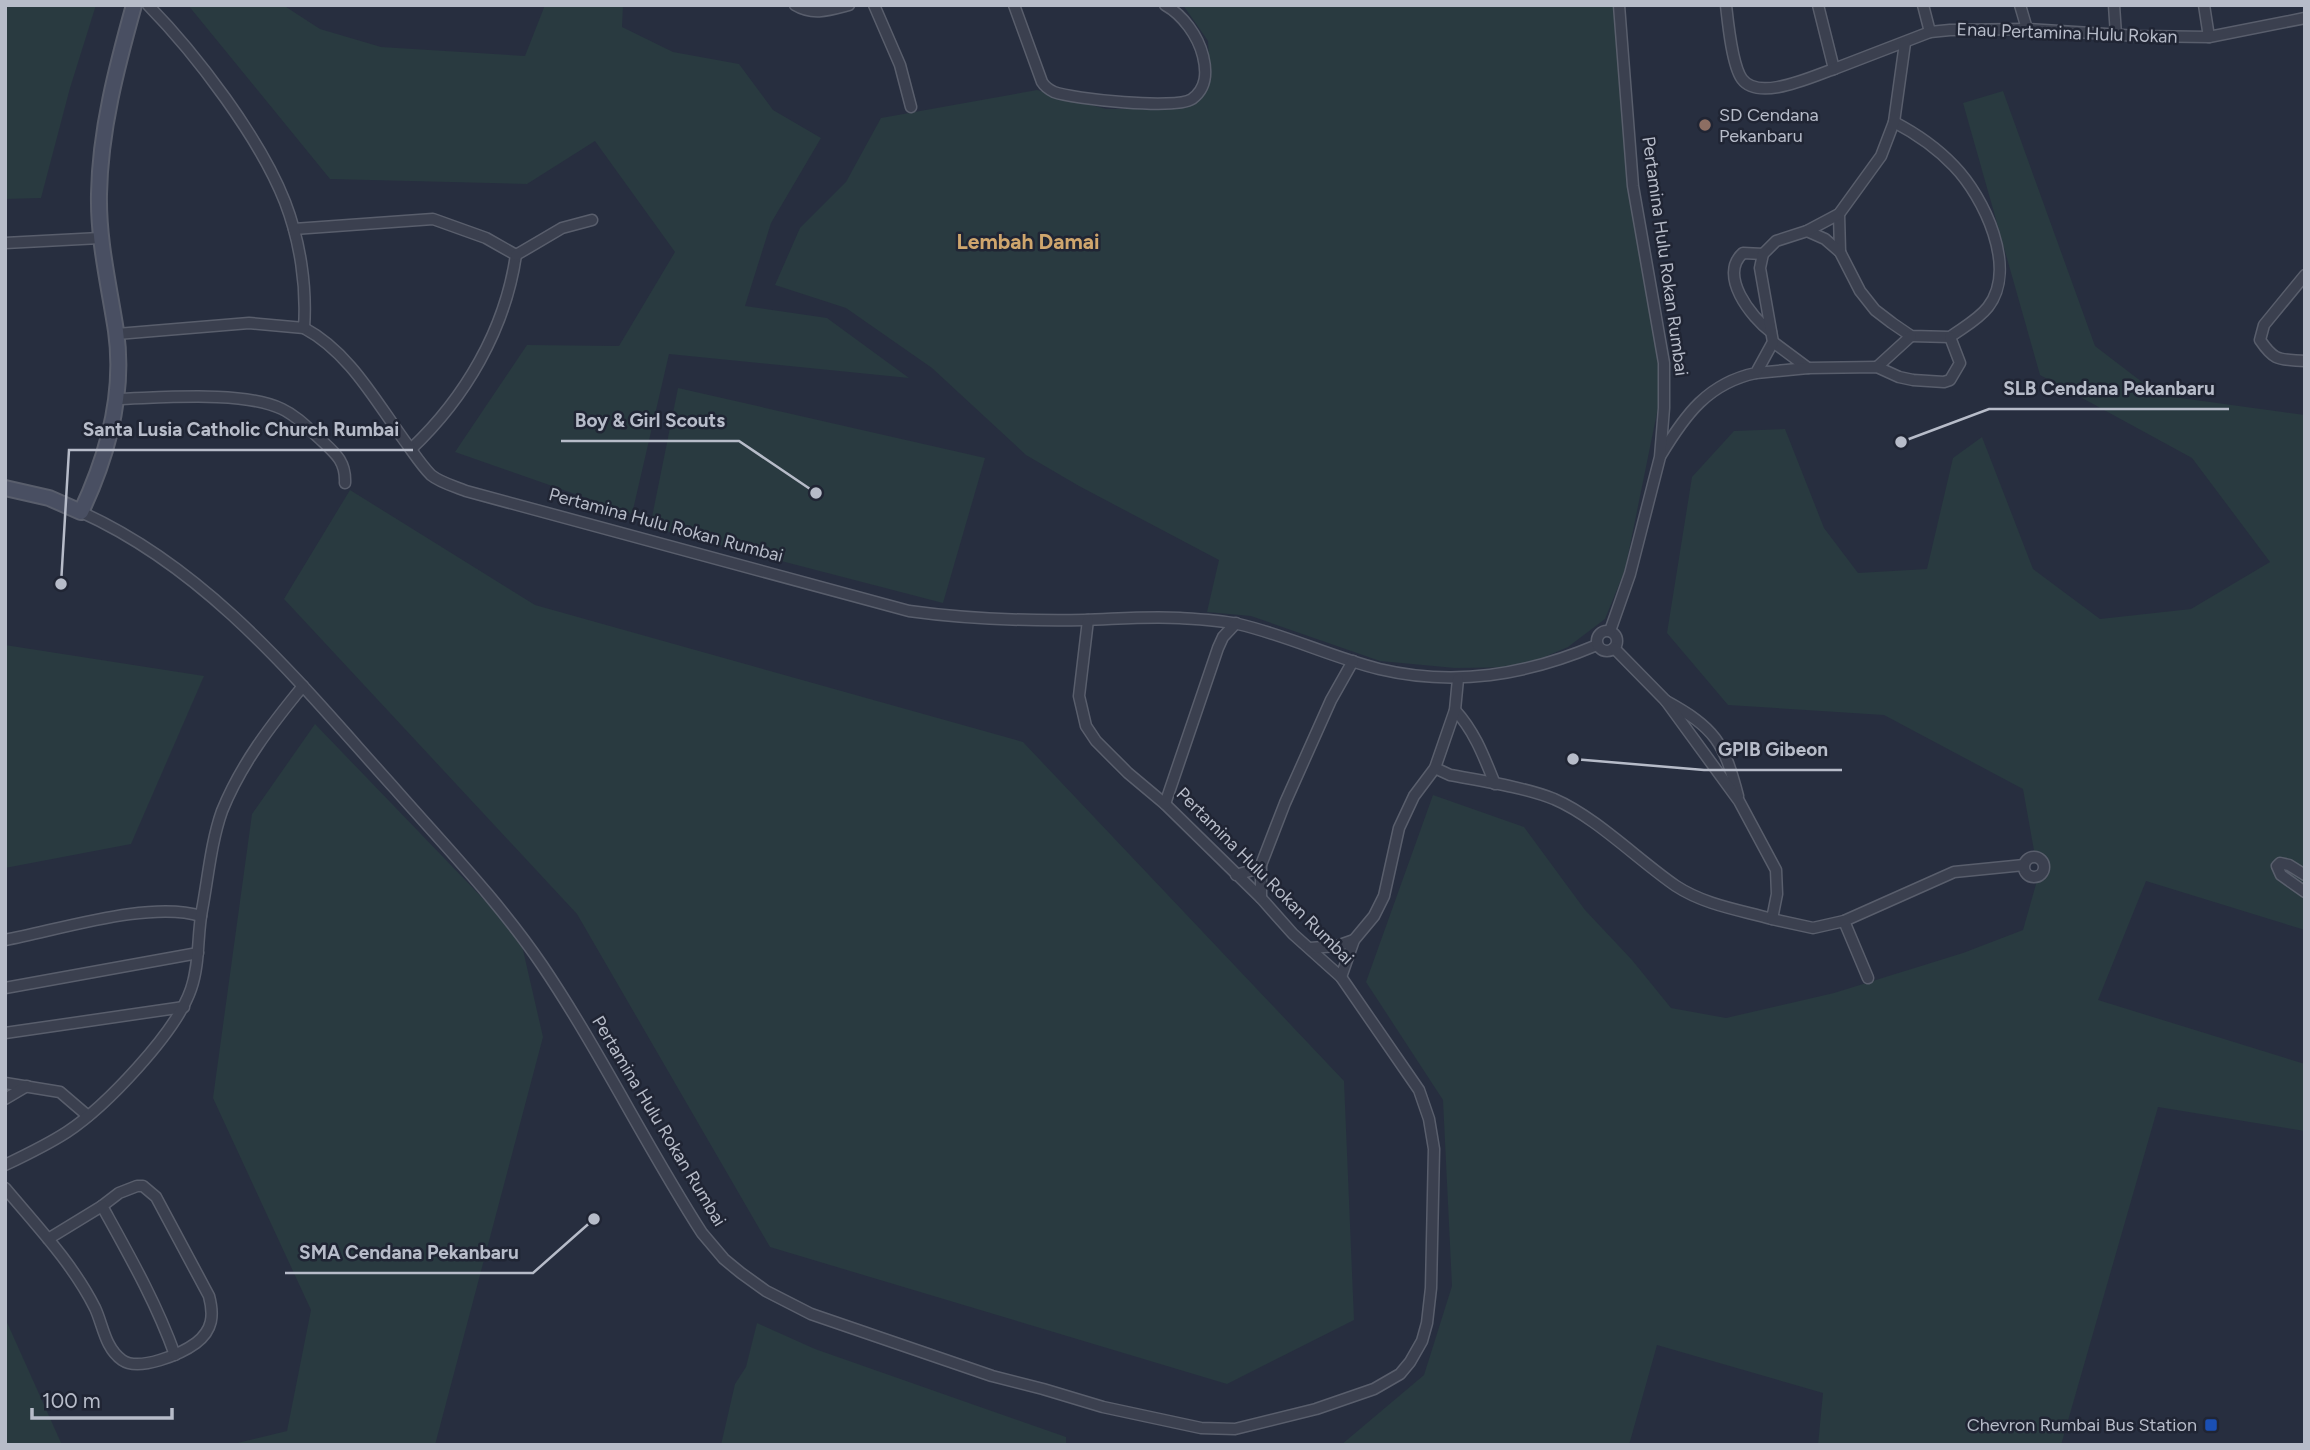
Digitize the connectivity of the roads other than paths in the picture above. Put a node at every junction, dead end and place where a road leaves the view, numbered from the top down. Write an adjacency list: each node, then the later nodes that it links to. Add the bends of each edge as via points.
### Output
1 (134, 5): 28 (street, via 103,142)
2 (148, 5): 26 (street, via 217,88 253,142 285,201)
3 (795, 5): 4 (street, via 824,12)
4 (849, 5)
5 (874, 5): 22 (street, via 900,65)
6 (1014, 5): 7 (street, via 1042,82 1050,90 1162,105 1192,99 1206,78 1200,44 1178,13)
7 (1166, 5)
8 (1619, 5): 45 (street, Pertamina Hulu Rokan Rumbai, via 1633,186 1664,363)
9 (1726, 5): 21 (street, Enau Pertamina Hulu Rokan, via 1739,72 1748,85 1778,87)
10 (1818, 5): 21 (street)
11 (1923, 5): 17 (street)
12 (2020, 5): 16 (street)
13 (2114, 5): 18 (street)
14 (2204, 5): 19 (street)
15 (2305, 18): 19 (street, Enau Pertamina Hulu Rokan)
16 (2027, 29): 17 (street, Enau Pertamina Hulu Rokan); 18 (street, Enau Pertamina Hulu Rokan)
17 (1930, 32): 20 (street, Enau Pertamina Hulu Rokan)
18 (2116, 35): 19 (street, Enau Pertamina Hulu Rokan)
19 (2209, 37)
20 (1905, 43): 21 (street, Enau Pertamina Hulu Rokan); 23 (street)
21 (1834, 69)
22 (911, 107)
23 (1894, 122): 24 (street, via 1881,156); 38 (street, via 1955,166 1985,211 1994,234 1999,257 1997,287 1989,306)
24 (1839, 214): 27 (street); 30 (street)
25 (592, 220): 32 (street, via 562,228)
26 (294, 229): 32 (street, via 433,219 486,238); 34 (street, via 301,261)
27 (1807, 231): 30 (street); 31 (street, via 1776,241)
28 (100, 238): 29 (street); 35 (street)
29 (5, 243)
30 (1840, 252): 37 (street, via 1875,310)
31 (1763, 254): 36 (street, via 1760,268); 36 (street, via 1743,253 1732,271 1750,310)
32 (516, 255): 44 (street, via 506,302 474,372)
33 (2305, 275): 39 (street, via 2264,325 2260,340 2270,355)
34 (304, 328): 35 (street, via 249,323); 44 (street, Pertamina Hulu Rokan Rumbai, via 341,355)
35 (117, 334): 43 (street)
36 (1772, 337): 41 (street); 42 (street)
37 (1911, 337): 38 (street); 40 (street)
38 (1950, 337): 40 (street, via 1960,363 1950,380 1913,380)
39 (2305, 361)
40 (1877, 367): 41 (street)
41 (1808, 368): 42 (street)
42 (1756, 373): 45 (street, via 1724,383 1697,404)
43 (116, 399): 46 (street, via 208,397 270,404 296,417 335,452 346,471); 48 (street, via 100,472)
44 (411, 449): 49 (street, Pertamina Hulu Rokan Rumbai, via 431,474 466,491 909,611 975,618)
45 (1660, 457): 51 (street, Pertamina Hulu Rokan Rumbai)
46 (345, 483)
47 (5, 488): 48 (street, Pertamina Hulu Rokan Rumbai, via 49,498)
48 (81, 512): 56 (street, Pertamina Hulu Rokan Rumbai, via 130,537 184,574 249,629)
49 (1088, 620): 50 (street, Pertamina Hulu Rokan Rumbai, via 1178,618); 62 (street, Pertamina Hulu Rokan Rumbai, via 1079,696 1086,726 1107,752)
50 (1236, 623): 54 (street, Pertamina Hulu Rokan Rumbai); 62 (street, via 1217,648)
51 (1610, 631): 52 (street, via 1599,634); 53 (street)
52 (1597, 645): 53 (street, via 1605,652); 55 (street, Pertamina Hulu Rokan Rumbai, via 1552,662)
53 (1615, 648): 57 (street)
54 (1353, 661): 55 (street, Pertamina Hulu Rokan Rumbai, via 1416,676); 63 (street, via 1302,762)
55 (1458, 679): 58 (street)
56 (303, 686): 69 (street, via 240,772 222,813); 76 (street, Pertamina Hulu Rokan Rumbai, via 496,906 541,964 684,1205 723,1259 766,1291 811,1314 992,1376 1103,1407 1201,1428 1235,1429 1327,1405 1374,1389 1400,1374 1422,1341 1427,1323 1434,1149 1419,1090)
57 (1666, 701): 61 (street); 61 (street, via 1689,714 1720,743)
58 (1455, 710): 59 (street); 60 (street, via 1476,738)
59 (1434, 768): 60 (street); 73 (street, via 1399,828 1384,896)
60 (1495, 784): 70 (street, via 1554,799 1592,821 1690,894)
61 (1739, 801): 70 (street, via 1776,870)
62 (1165, 803): 65 (street, Pertamina Hulu Rokan Rumbai)
63 (1261, 865): 65 (street); 68 (street)
64 (2024, 865): 71 (street, via 1954,872)
65 (1236, 875): 68 (street, Pertamina Hulu Rokan Rumbai)
66 (2305, 875): 67 (street, via 2285,863 2277,866 2281,875)
67 (2305, 891)
68 (1261, 898): 74 (street, Pertamina Hulu Rokan Rumbai)
69 (201, 916): 72 (street, via 162,909); 75 (street)
70 (1772, 919): 71 (street, via 1812,928)
71 (1844, 921): 77 (street)
72 (5, 940)
73 (1354, 940): 74 (street); 76 (street)
74 (1310, 948): 76 (street, Pertamina Hulu Rokan Rumbai)
75 (198, 953): 78 (street); 79 (street)
76 (1341, 977)
77 (1868, 978)
78 (5, 988)
79 (184, 1007): 80 (street); 84 (street, via 136,1070)
80 (5, 1033)
81 (5, 1083): 82 (street)
82 (27, 1086): 83 (street); 84 (street, via 60,1092)
83 (5, 1099)
84 (88, 1116): 85 (street, via 56,1139)
85 (5, 1165)
86 (5, 1188): 88 (street)
87 (102, 1206): 88 (street); 89 (street, via 141,1277); 89 (street, via 137,1186 149,1189 209,1296 214,1312 211,1326 203,1338)
88 (48, 1239): 89 (street, via 77,1276 106,1338 123,1361 146,1363)
89 (175, 1355)

